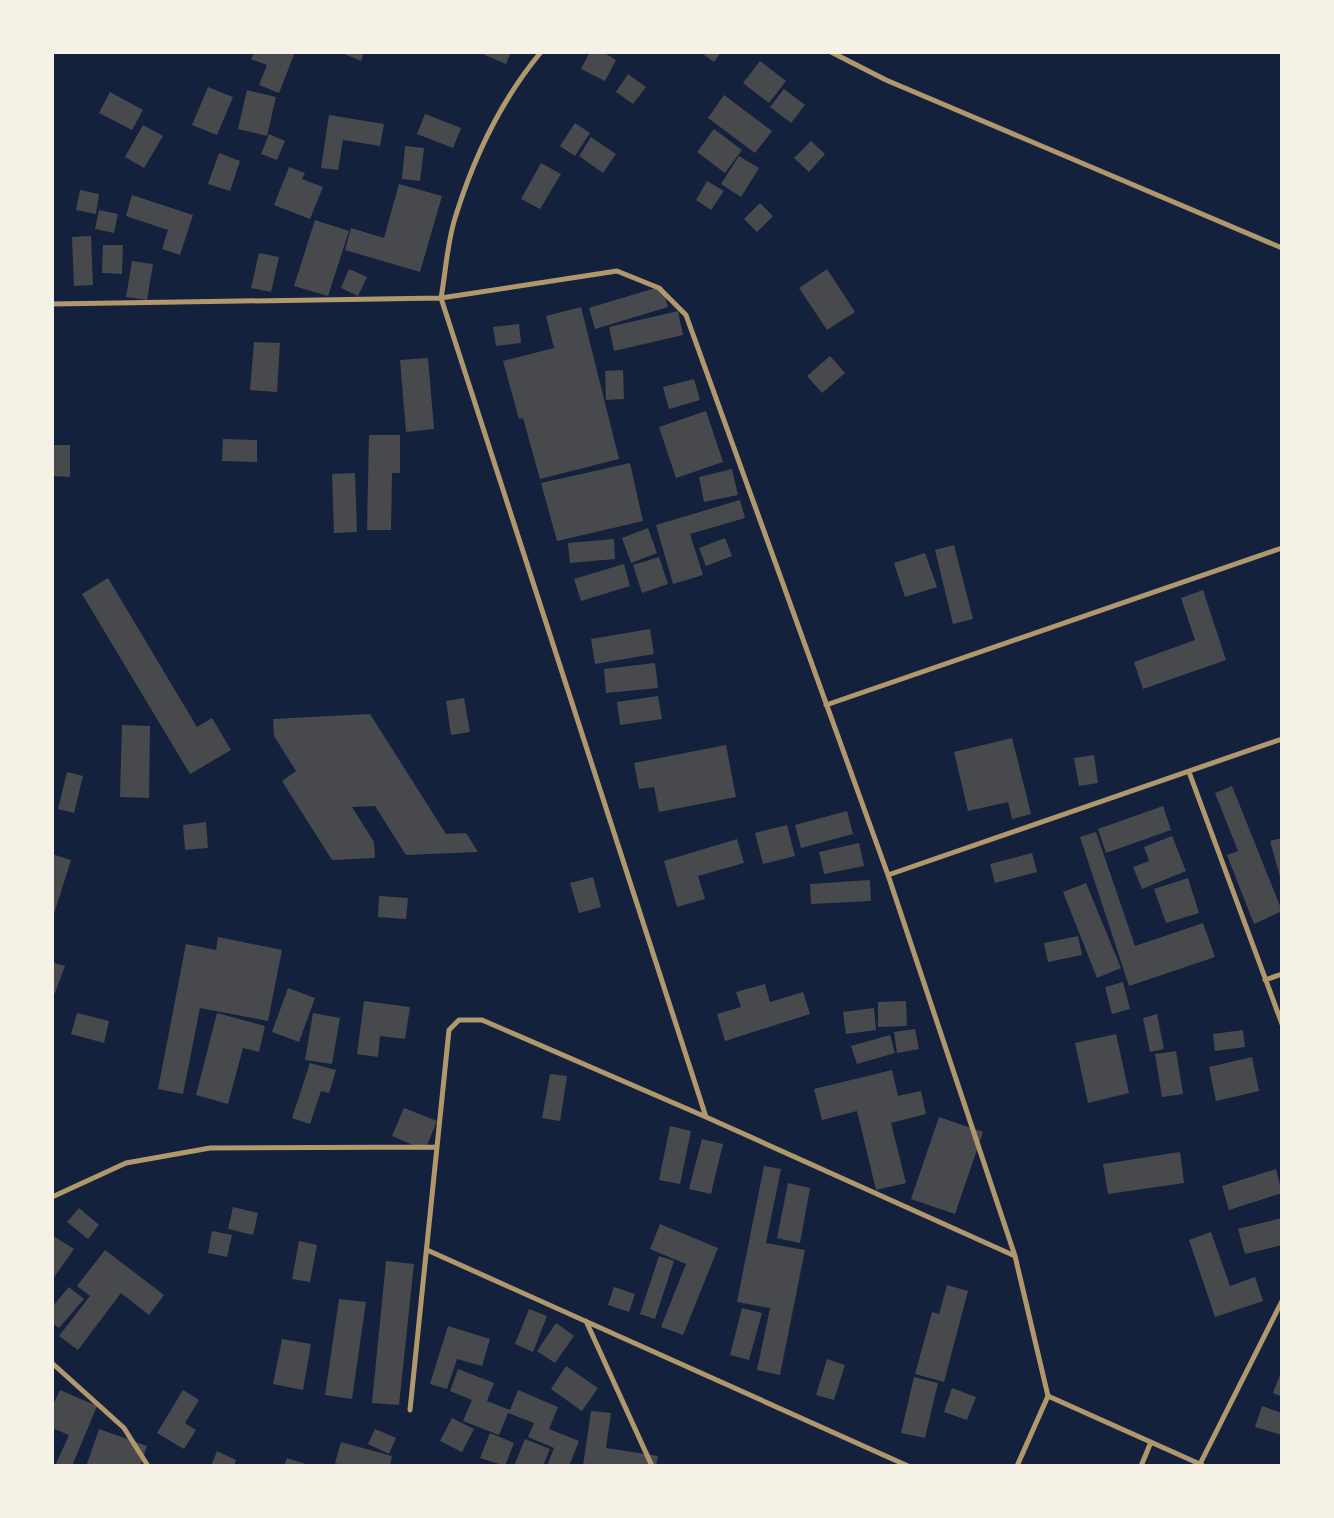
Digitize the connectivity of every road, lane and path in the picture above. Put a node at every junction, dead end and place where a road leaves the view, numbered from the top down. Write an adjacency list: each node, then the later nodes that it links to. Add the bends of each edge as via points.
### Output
1 (541, 52): 4 (street, via 518,80 480,151 455,216)
2 (831, 52): 3 (street, via 886,80)
3 (1282, 248)
4 (441, 298): 5 (street); 7 (street, via 617,271 659,288 686,315); 14 (street)
5 (52, 304)
6 (1282, 548): 7 (street)
7 (826, 706): 10 (street)
8 (1282, 739): 9 (street)
9 (1189, 772): 10 (street); 12 (street)
10 (888, 875): 18 (street)
11 (1282, 974): 12 (street)
12 (1265, 980): 13 (street)
13 (1282, 1024)
14 (706, 1117): 15 (street, via 482,1020 459,1020 449,1030); 18 (street)
15 (437, 1147): 16 (street, via 210,1148 126,1163); 17 (street)
16 (52, 1197)
17 (427, 1250): 20 (street); 23 (street)
18 (1016, 1256): 22 (street)
19 (1282, 1301): 25 (street)
20 (585, 1321): 27 (street); 28 (street)
21 (52, 1363): 26 (street, via 124,1428)
22 (1048, 1396): 24 (street); 29 (street)
23 (410, 1410)
24 (1151, 1442): 25 (street); 30 (street)
25 (1202, 1465)
26 (148, 1466)
27 (652, 1466)
28 (908, 1466)
29 (1017, 1466)
30 (1140, 1466)

